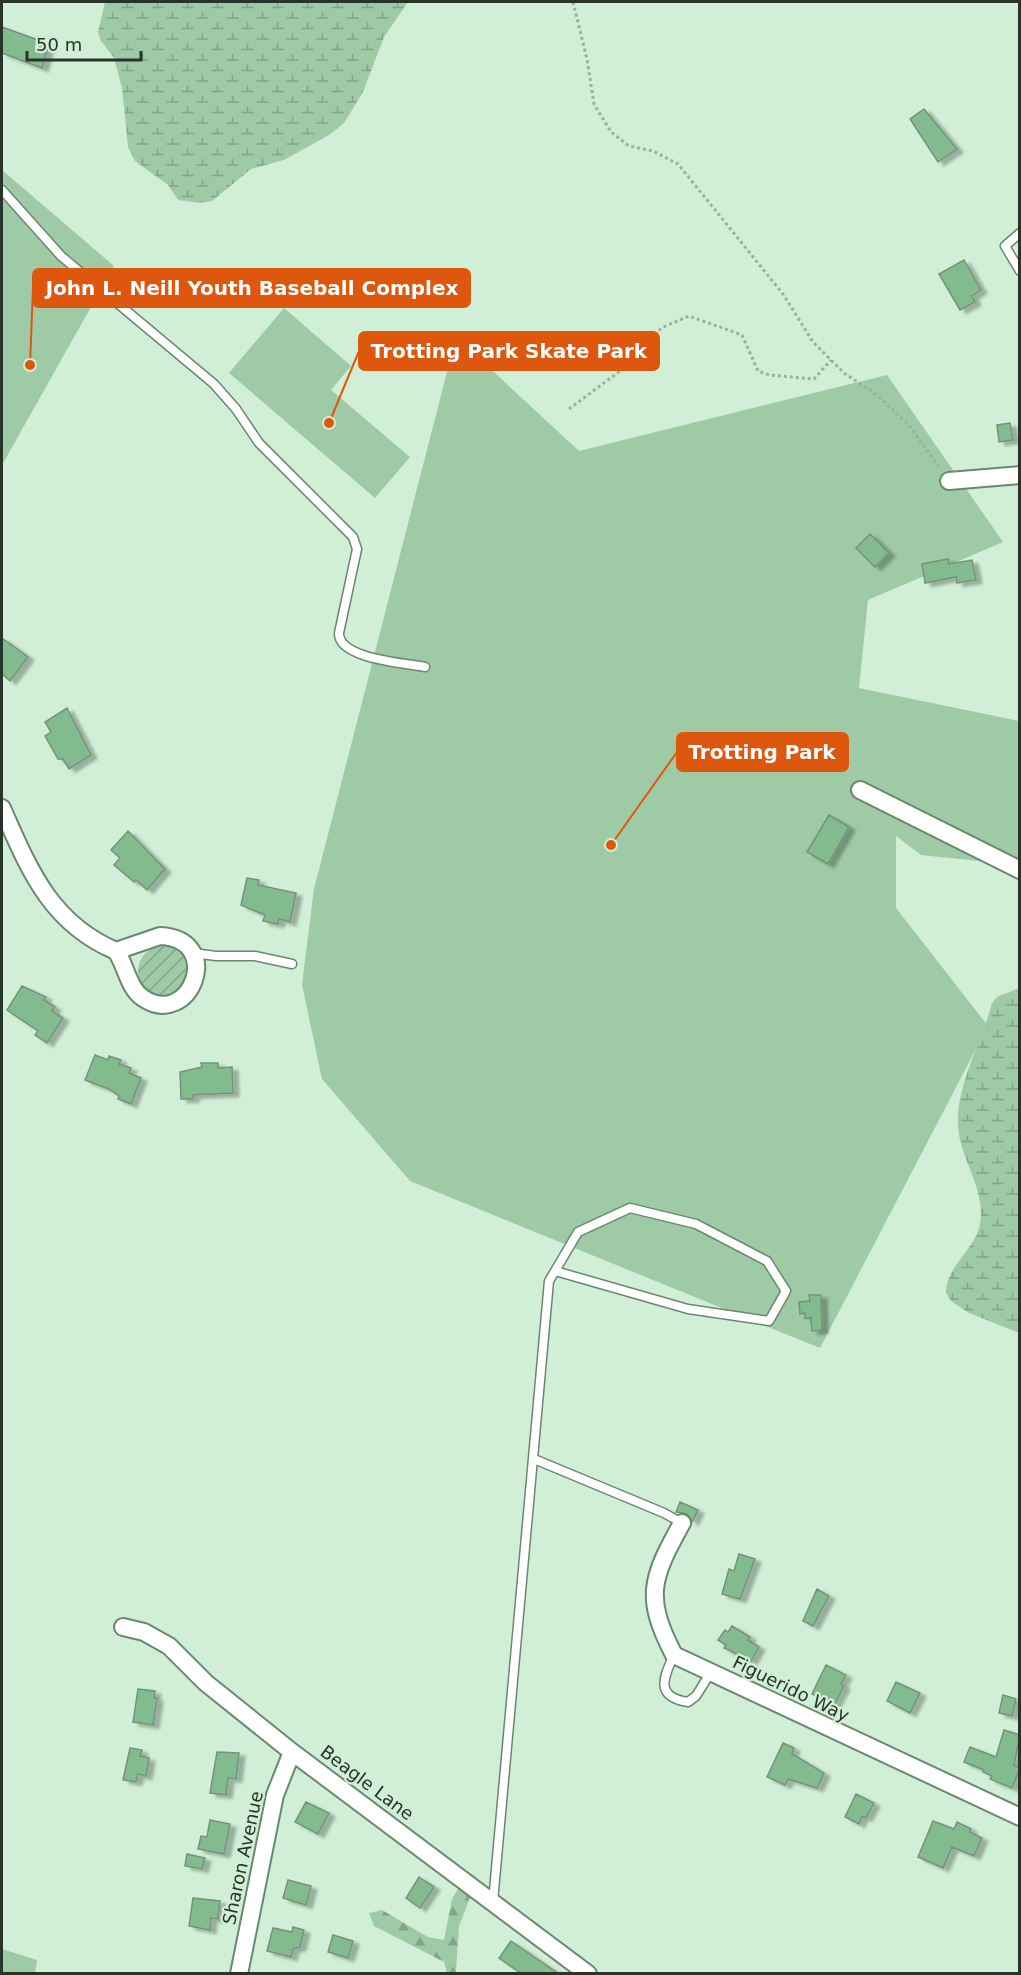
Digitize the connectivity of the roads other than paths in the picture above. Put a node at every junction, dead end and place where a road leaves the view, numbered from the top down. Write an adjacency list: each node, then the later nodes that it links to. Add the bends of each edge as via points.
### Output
1 (2, 190): 6 (lane, via 61,256 214,384 259,443 353,537 357,549 339,633 343,647)
2 (1020, 233): 3 (lane, via 1005,246)
3 (1020, 271)
4 (1020, 476): 5 (street)
5 (949, 481)
6 (425, 667)
7 (860, 790): 9 (street)
8 (2, 808): 10 (street, via 29,871 56,908 83,933)
9 (1020, 870)
10 (116, 951): 11 (street, via 160,936 178,940); 11 (street, via 137,992 161,1004 179,1000 192,988 197,970)
11 (192, 953): 12 (lane, via 255,956)
12 (292, 964)
13 (555, 1271): 13 (lane, via 688,1309 769,1321 786,1291 767,1262 757,1256 696,1224 630,1208 578,1232); 14 (lane, via 549,1281)
14 (534, 1459): 15 (lane); 21 (lane)
15 (682, 1523): 17 (street, via 657,1574 654,1598 659,1625)
16 (123, 1627): 19 (street, Beagle Lane, via 144,1632 169,1646 206,1683)
17 (674, 1655): 18 (street, Figuerido Way); 18 (lane, via 664,1687 668,1695 678,1700 688,1702 696,1696)
18 (711, 1672): 20 (street, Figuerido Way)
19 (292, 1752): 21 (street, Beagle Lane); 22 (street, Sharon Avenue, via 275,1795)
20 (1020, 1817)
21 (493, 1903): 23 (street, Beagle Lane)
22 (239, 1974)
23 (588, 1974)

